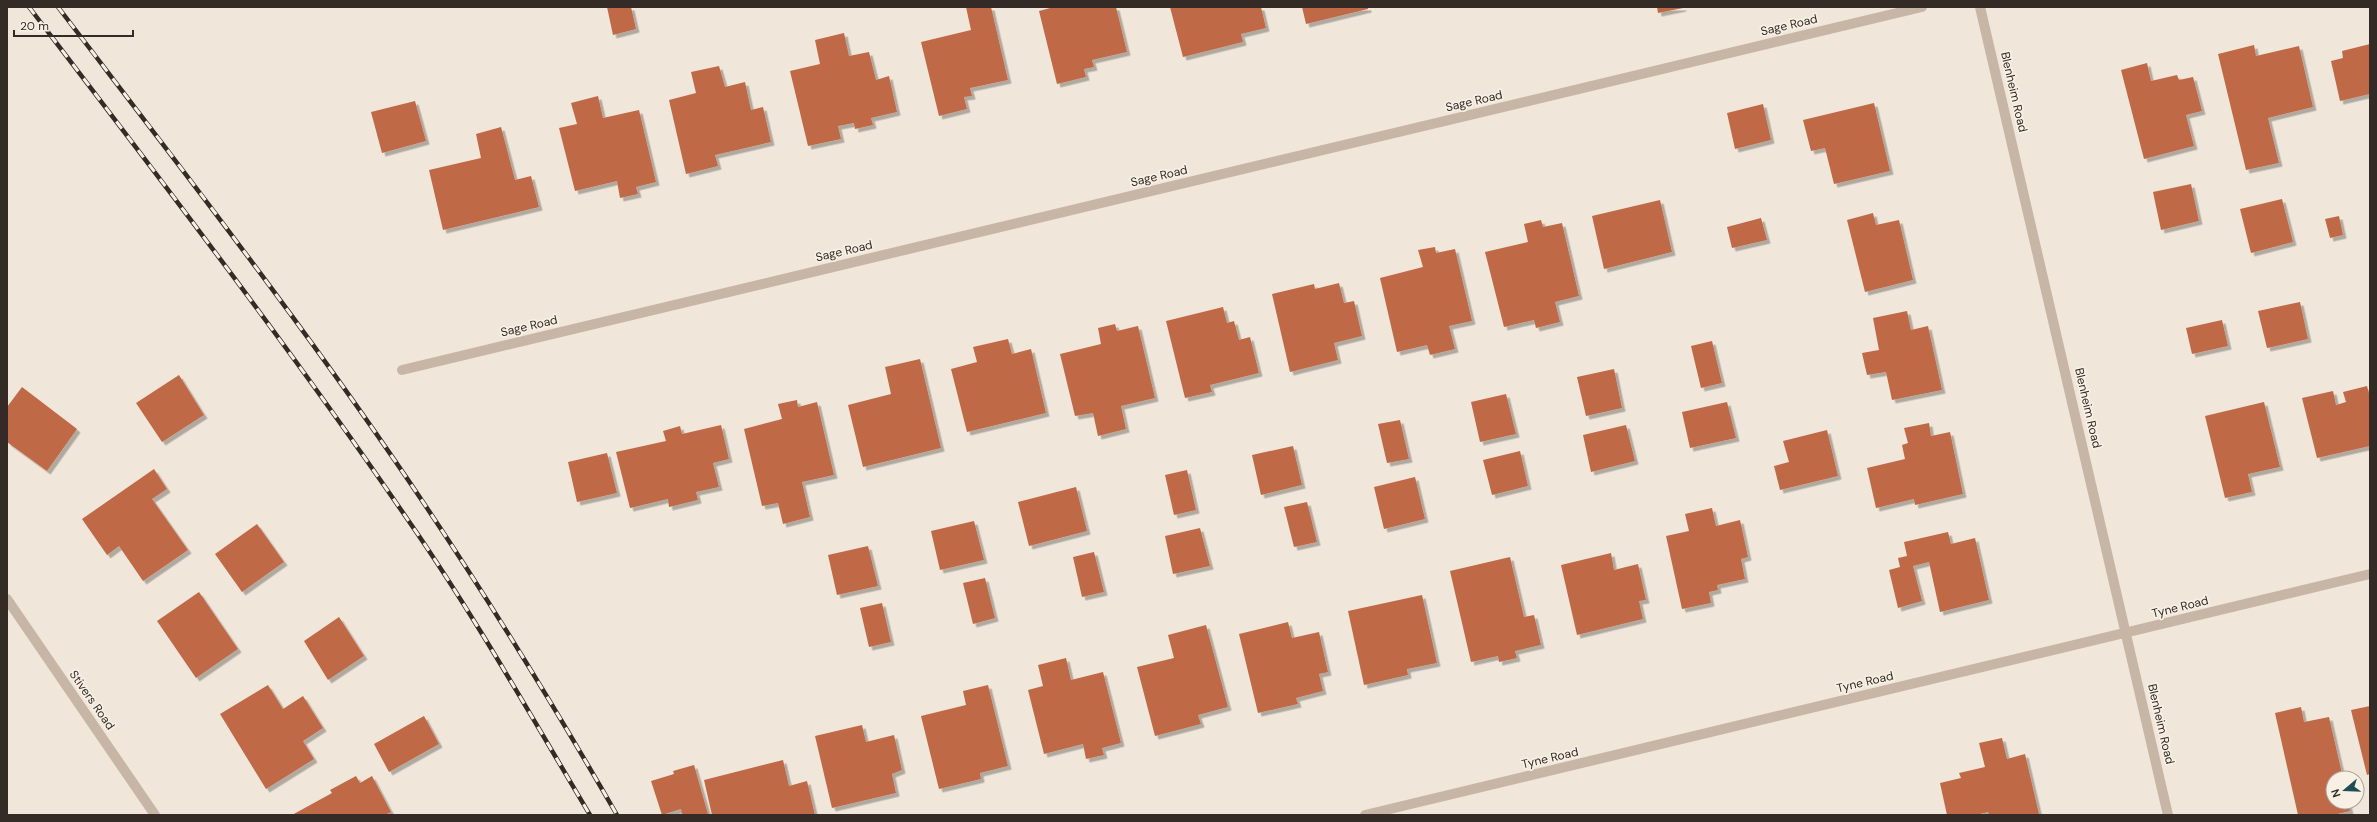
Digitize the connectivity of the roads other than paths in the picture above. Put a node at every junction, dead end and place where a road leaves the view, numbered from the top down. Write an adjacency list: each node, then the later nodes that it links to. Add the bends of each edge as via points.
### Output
1 (1922, 7): 3 (street, Sage Road)
2 (1980, 7): 6 (street, Blenheim Road)
3 (402, 370)
4 (2370, 574): 6 (street, Tyne Road)
5 (7, 599): 7 (street, Stivers Road)
6 (2127, 633): 8 (street, Tyne Road); 9 (street, Blenheim Road)
7 (155, 815)
8 (1365, 815)
9 (2168, 815)

